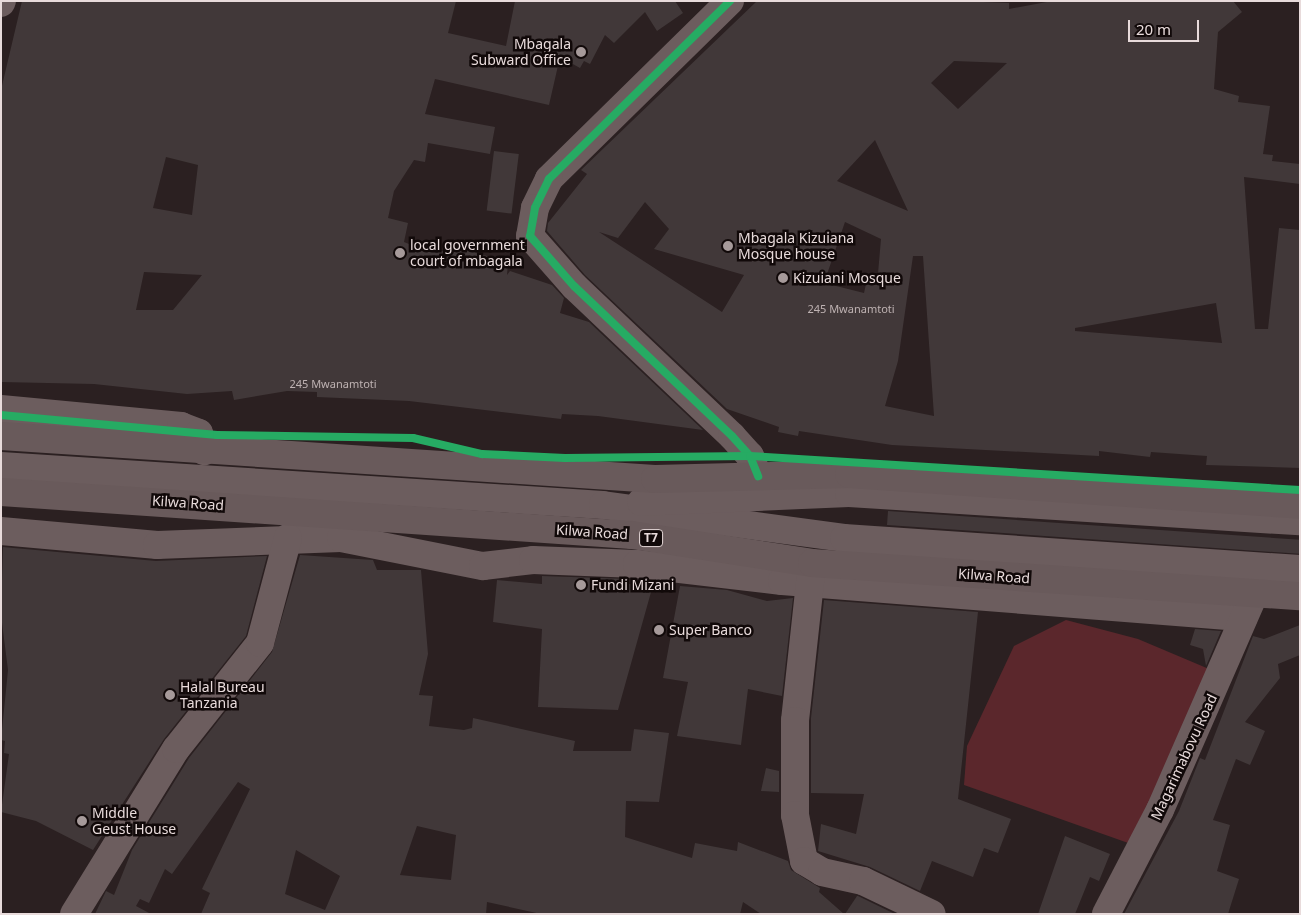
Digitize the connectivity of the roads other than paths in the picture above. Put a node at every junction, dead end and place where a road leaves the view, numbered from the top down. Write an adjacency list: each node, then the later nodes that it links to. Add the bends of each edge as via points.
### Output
1 (730, 1): 6 (street, via 549,179 535,208 530,236 574,286 732,436 750,456)
2 (1, 408): 4 (street, via 181,426 199,433)
3 (1, 436): 4 (highway)
4 (204, 451): 6 (highway, via 655,480)
5 (1, 466): 8 (street)
6 (758, 476): 9 (highway, via 849,474)
7 (1, 492): 14 (highway, Kilwa Road / T7, via 632,535)
8 (603, 505): 10 (street, via 849,493); 13 (street, via 844,538)
9 (1300, 505)
10 (1300, 522)
11 (1, 531): 12 (street, via 157,545)
12 (288, 538): 14 (street, via 342,538 483,566 533,560); 17 (street, via 260,643 176,749)
13 (1300, 569)
14 (812, 573): 16 (highway, Kilwa Road / T7); 18 (street, via 800,643 795,721 795,815 804,860 822,872 863,881)
15 (1300, 596): 16 (highway, Kilwa Road / T7)
16 (1249, 607): 19 (street, Magarimabovu Road, via 1168,793)
17 (74, 914)
18 (932, 914)
19 (1106, 914)

